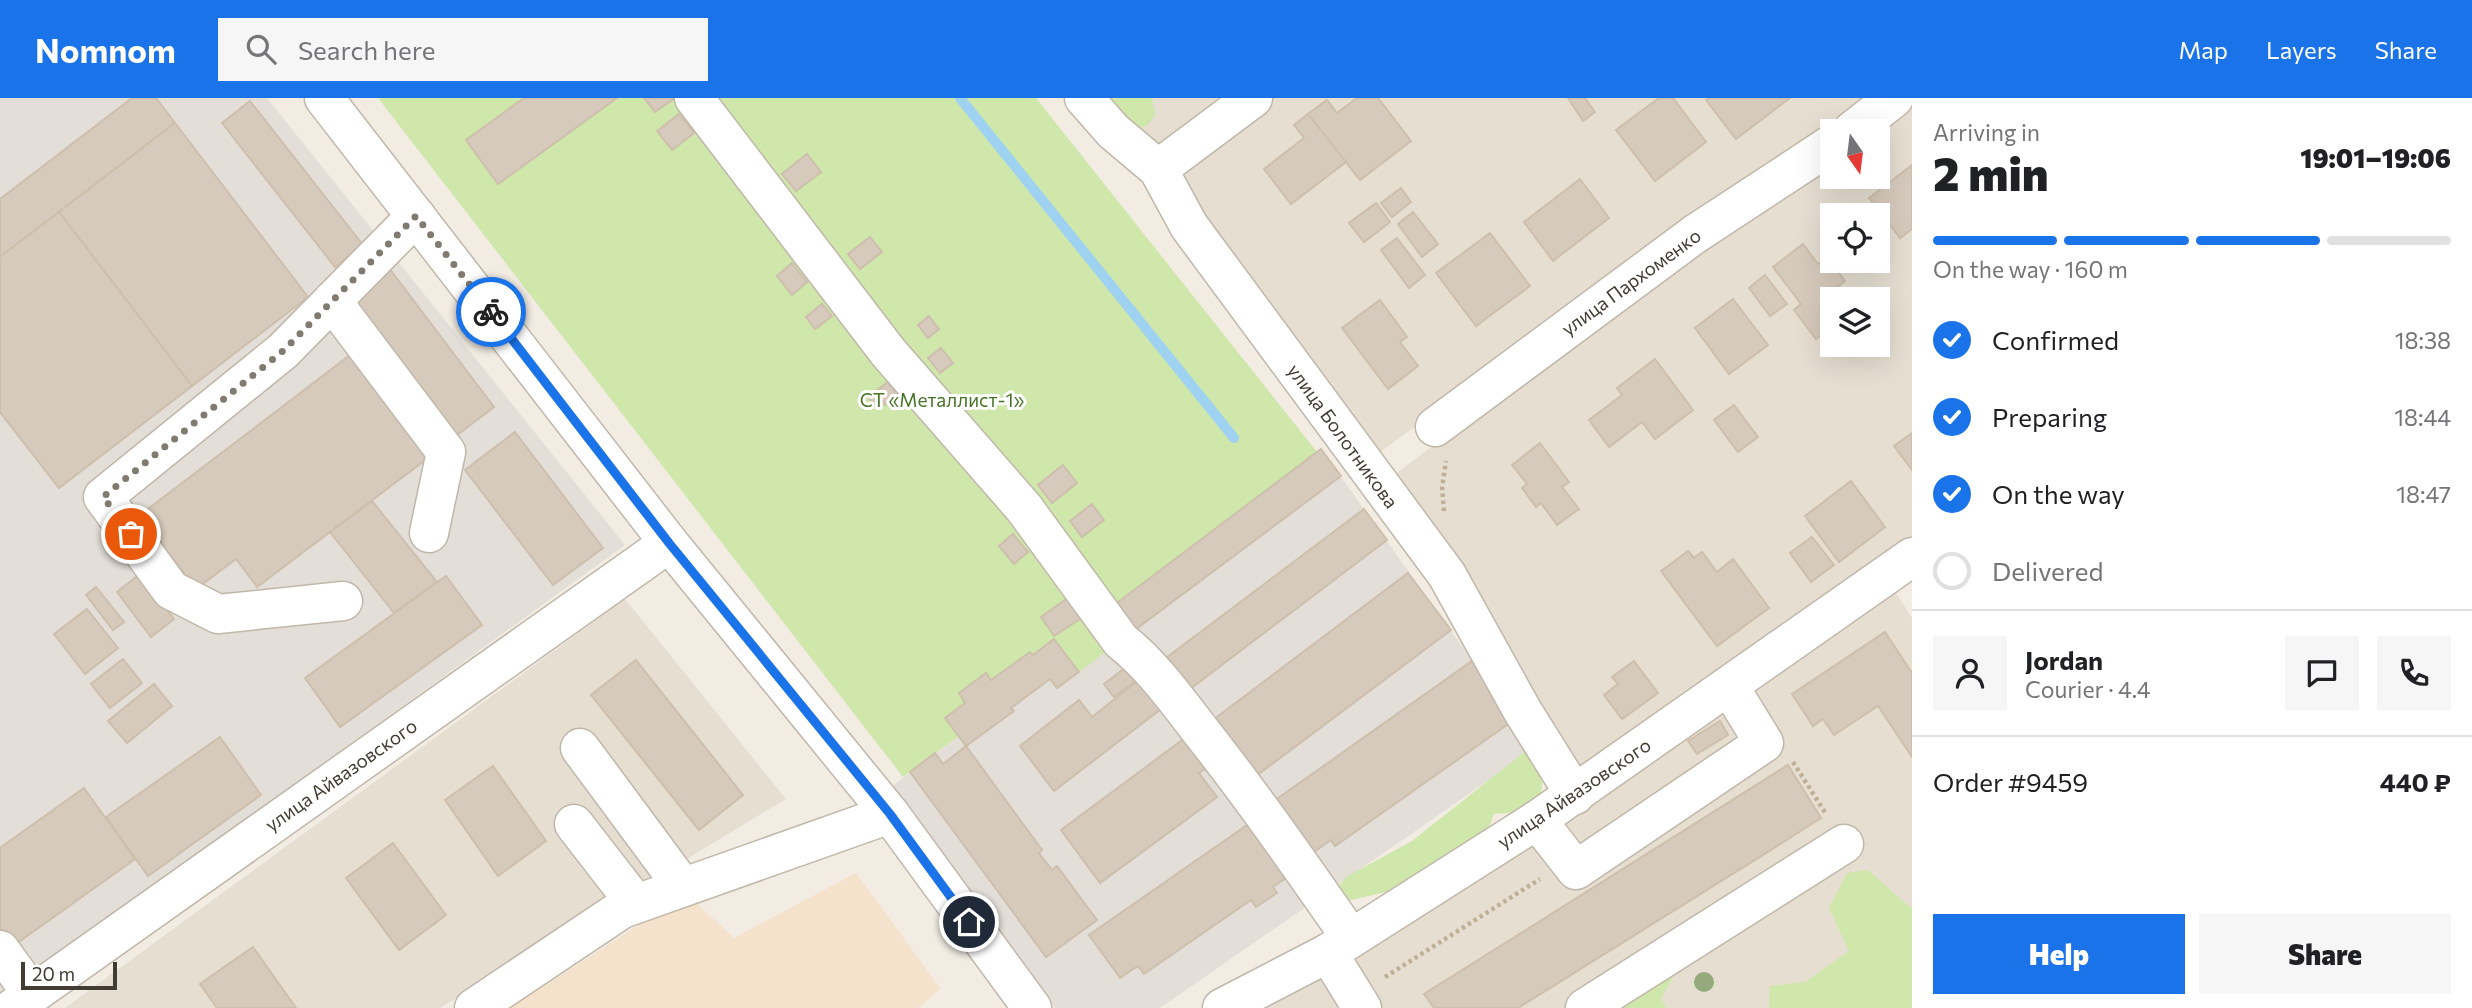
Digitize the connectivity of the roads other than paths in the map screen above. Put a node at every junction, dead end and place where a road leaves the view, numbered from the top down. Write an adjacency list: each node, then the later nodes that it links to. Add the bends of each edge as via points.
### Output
1 (324, 98): 9 (street)
2 (694, 98): 25 (street, via 888,352 1024,508 1121,641 1135,652 1252,797)
3 (1084, 98): 8 (street, улица Болотникова, via 1113,131)
4 (1253, 98): 8 (street)
5 (1894, 98): 6 (street)
6 (1867, 119)
7 (1820, 152): 11 (street, улица Пархоменко, via 1695,234)
8 (1158, 169): 18 (street, улица Болотникова, via 1189,226 1447,575)
9 (416, 216): 10 (street); 13 (street)
10 (332, 301): 12 (street, via 446,452); 15 (street, via 283,351 103,497 171,590 218,614)
11 (1444, 420)
12 (429, 533)
13 (669, 543): 19 (street); 27 (street, улица Айвазовского)
14 (1907, 573): 16 (street, улица Айвазовского)
15 (343, 601)
16 (1729, 685): 18 (street, улица Айвазовского); 20 (street, via 1764,743 1576,870)
17 (580, 748): 23 (street)
18 (1575, 794): 20 (street, улица Айвазовского)
19 (890, 814): 23 (street); 30 (street)
20 (1537, 820): 25 (street, улица Айвазовского)
21 (574, 824): 24 (street)
22 (1844, 844): 32 (street)
23 (683, 887): 24 (street)
24 (636, 904): 29 (street)
25 (1340, 945): 28 (street); 31 (street, улица Айвазовского)
26 (0, 950): 27 (street)
27 (23, 1001)
28 (1359, 1002)
29 (474, 1008)
30 (1032, 1008)
31 (1222, 1008)
32 (1585, 1008)

